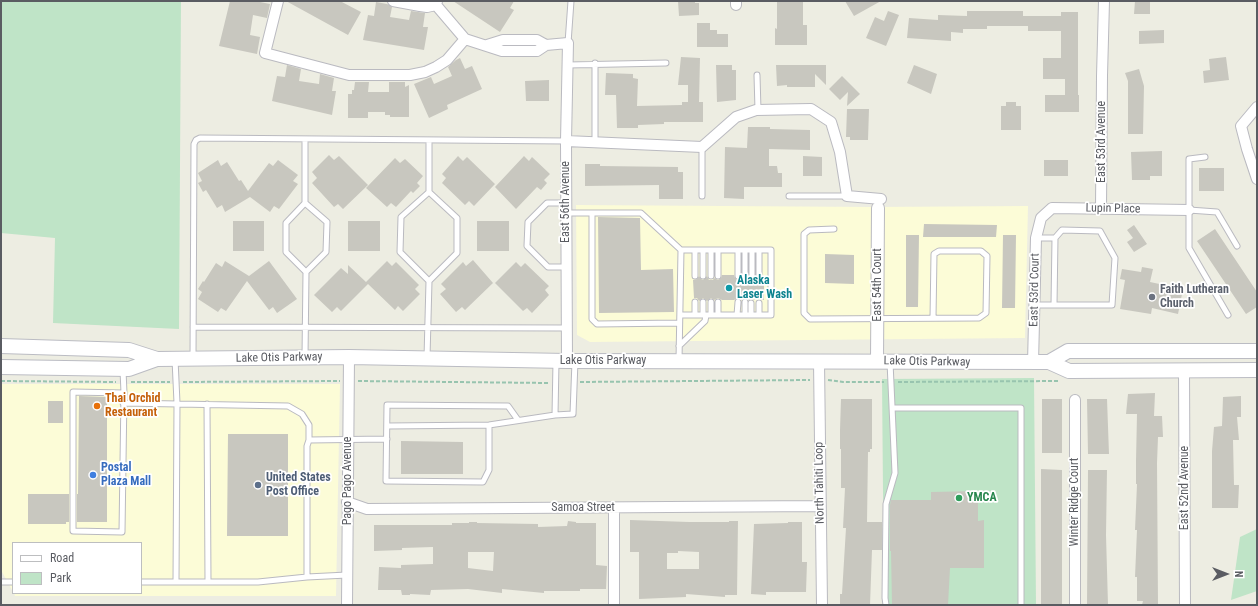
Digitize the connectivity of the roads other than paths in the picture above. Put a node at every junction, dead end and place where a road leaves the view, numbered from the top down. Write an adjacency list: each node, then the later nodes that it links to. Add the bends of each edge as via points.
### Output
1 (278, 1): 6 (street, via 265,53 349,75 410,75 425,72 447,60)
2 (393, 1): 5 (street, via 427,7)
3 (571, 1): 7 (lane)
4 (1104, 1): 28 (street, East 53rd Avenue)
5 (436, 3): 6 (street)
6 (466, 39): 7 (street, via 487,45 503,40 537,40 546,45)
7 (568, 43): 10 (street, East 56th Avenue)
8 (595, 63): 9 (lane); 10 (lane); 17 (lane)
9 (666, 63)
10 (568, 65): 16 (street, East 56th Avenue)
11 (758, 75): 13 (lane)
12 (1257, 107): 20 (street, via 1240,126)
13 (758, 110): 18 (street, via 736,117); 24 (street, via 811,109 831,122 840,152)
14 (305, 139): 15 (lane); 25 (lane); 78 (lane, via 196,140)
15 (430, 140): 16 (lane); 21 (lane)
16 (566, 141): 17 (street); 27 (street, East 56th Avenue)
17 (595, 142): 18 (street)
18 (702, 147): 22 (lane)
19 (1205, 157): 29 (lane, via 1189,160)
20 (1257, 179)
21 (429, 192): 55 (lane, via 457,218 457,253); 55 (lane, via 401,217 400,252)
22 (702, 196)
23 (789, 196): 24 (lane)
24 (847, 196): 26 (street)
25 (305, 202): 46 (lane, via 286,223 286,252); 46 (lane, via 327,222 326,252)
26 (879, 203): 76 (street, East 54th Court)
27 (566, 208): 30 (lane); 45 (street, East 56th Avenue); 45 (lane, via 547,203 528,222 527,246 548,267)
28 (1101, 208): 29 (street, Lupin Place); 31 (street, Lupin Place, via 1052,208)
29 (1189, 210): 35 (lane, via 1217,212); 74 (lane, via 1189,248)
30 (592, 213): 36 (lane, via 641,213); 77 (lane, via 592,319 597,324)
31 (1041, 218): 33 (street, East 53rd Court)
32 (834, 229): 76 (lane, via 809,230 804,234 804,313 810,319)
33 (1036, 238): 34 (lane); 64 (street, East 53rd Court)
34 (1056, 238): 65 (lane); 65 (lane, via 1062,230 1100,231 1115,258 1112,305)
35 (1237, 246)
36 (681, 250): 37 (lane); 66 (lane)
37 (695, 250): 38 (lane); 47 (lane)
38 (703, 250): 39 (lane); 48 (lane)
39 (711, 250): 40 (lane); 49 (lane)
40 (718, 250): 41 (lane); 50 (lane)
41 (738, 250): 42 (lane); 51 (lane)
42 (745, 250): 43 (lane); 52 (lane)
43 (752, 250): 44 (lane); 53 (lane)
44 (759, 250): 54 (lane); 73 (lane, via 771,250 771,315)
45 (566, 267): 81 (street, East 56th Avenue)
46 (306, 272): 79 (lane)
47 (695, 276)
48 (703, 276)
49 (711, 276)
50 (718, 276)
51 (738, 276)
52 (745, 276)
53 (752, 276)
54 (759, 276)
55 (429, 281): 80 (lane)
56 (695, 302): 67 (lane)
57 (703, 302): 68 (lane)
58 (711, 302): 68 (lane)
59 (718, 302): 69 (lane)
60 (738, 302): 70 (lane)
61 (745, 302): 71 (lane)
62 (751, 303): 72 (lane)
63 (759, 303): 73 (lane)
64 (1034, 305): 65 (lane); 96 (street, East 53rd Court)
65 (1054, 305)
66 (680, 315): 67 (lane); 77 (lane)
67 (695, 315): 68 (lane)
68 (707, 315): 69 (lane); 83 (lane, via 705,321)
69 (718, 315): 70 (lane)
70 (737, 315): 71 (lane)
71 (745, 315): 72 (lane)
72 (751, 315): 73 (lane)
73 (759, 315)
74 (1228, 315)
75 (933, 318): 75 (lane, via 979,318 986,313 987,256 981,251 940,251 934,254); 76 (lane)
76 (877, 319): 92 (street, East 54th Court)
77 (679, 323): 83 (lane)
78 (193, 327): 79 (lane); 87 (lane)
79 (306, 327): 80 (lane); 88 (lane)
80 (428, 328): 81 (lane); 90 (lane)
81 (567, 328): 91 (street, East 56th Avenue)
82 (1, 346): 89 (main road, Lake Otis Parkway, via 129,350)
83 (679, 346): 93 (lane)
84 (1257, 351): 95 (main road, Lake Otis Parkway, via 1068,351)
85 (349, 357): 88 (main road, Lake Otis Parkway); 90 (main road, Lake Otis Parkway); 111 (street, Pago Pago Avenue)
86 (175, 358): 87 (main road, Lake Otis Parkway); 89 (main road, Lake Otis Parkway); 104 (lane)
87 (193, 358): 88 (main road, Lake Otis Parkway)
88 (305, 358)
89 (157, 359): 100 (main road, Lake Otis Parkway, via 129,369)
90 (427, 359): 91 (main road, Lake Otis Parkway)
91 (566, 361): 93 (main road, Lake Otis Parkway); 107 (lane, via 556,382); 107 (lane, via 574,382 573,414)
92 (884, 361): 94 (main road, Lake Otis Parkway); 96 (main road, Lake Otis Parkway); 106 (lane, via 891,382)
93 (679, 362): 94 (main road, Lake Otis Parkway)
94 (819, 362): 115 (street, North Tahiti Loop)
95 (1049, 362): 96 (main road, Lake Otis Parkway); 98 (main road, Lake Otis Parkway, via 1070,370)
96 (1033, 363)
97 (1, 366): 100 (main road, Lake Otis Parkway)
98 (1184, 370): 99 (main road, Lake Otis Parkway); 130 (street, East 52nd Avenue)
99 (1257, 370)
100 (124, 376): 101 (lane)
101 (124, 393): 103 (lane); 103 (lane, via 73,392 73,531 122,532)
102 (1075, 400): 129 (street, Winter Ridge Court)
103 (124, 403): 104 (lane)
104 (177, 403): 105 (lane); 122 (lane)
105 (207, 404): 113 (lane, via 288,406 302,414 309,425); 123 (lane)
106 (892, 408): 127 (lane, via 895,473 886,504); 128 (lane, via 1021,408)
107 (555, 415): 108 (lane)
108 (518, 420): 109 (lane); 110 (lane, via 508,406 387,405)
109 (488, 425): 110 (lane); 112 (lane, via 489,470 482,482 386,481)
110 (388, 426): 112 (lane)
111 (348, 439): 112 (lane); 113 (lane); 114 (street, Pago Pago Avenue)
112 (387, 439)
113 (309, 440): 118 (lane, via 306,446)
114 (347, 502): 116 (street, Samoa Street, via 367,509); 117 (street, Pago Pago Avenue)
115 (820, 506): 116 (street, Samoa Street); 126 (street, North Tahiti Loop)
116 (614, 508): 125 (street)
117 (347, 575): 118 (lane); 124 (street, Pago Pago Avenue)
118 (306, 577): 123 (lane, via 258,582)
119 (1, 582): 120 (lane)
120 (12, 582)
121 (142, 582): 122 (lane)
122 (176, 582): 123 (lane)
123 (208, 582)
124 (347, 605)
125 (614, 605)
126 (822, 605)
127 (886, 605)
128 (1021, 605)
129 (1075, 605)
130 (1185, 605)

